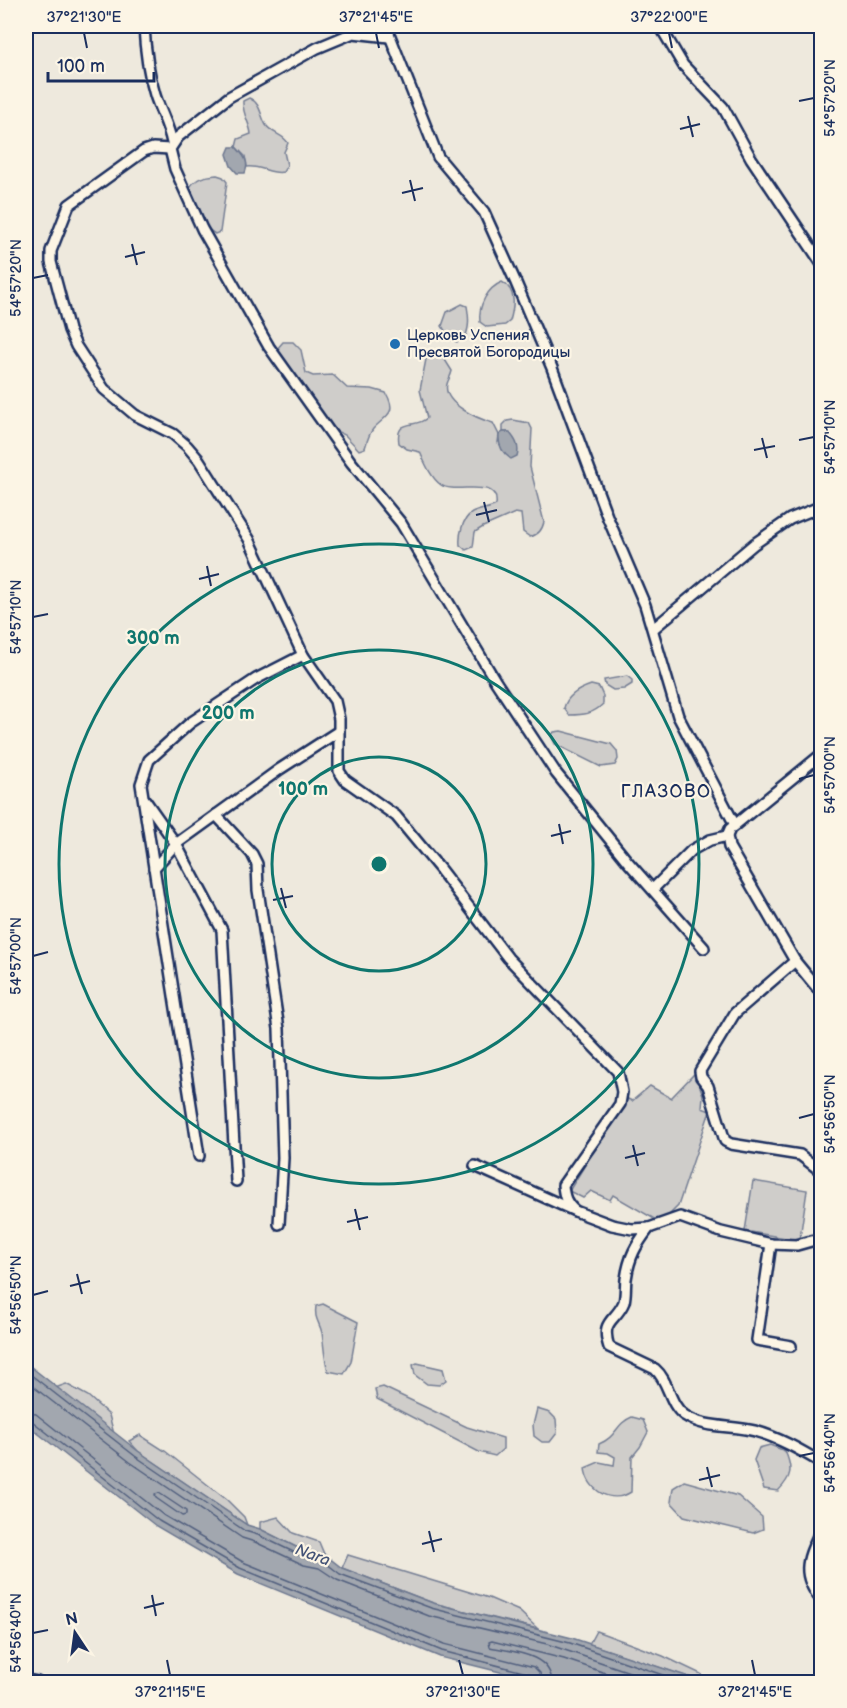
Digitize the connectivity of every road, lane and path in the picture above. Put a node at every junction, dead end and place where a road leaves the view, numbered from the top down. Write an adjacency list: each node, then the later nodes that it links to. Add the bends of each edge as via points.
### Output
1 (144, 26): 5 (street, via 145,53)
2 (386, 26): 4 (street)
3 (660, 26): 6 (street, via 682,65 723,106 751,158)
4 (389, 37): 5 (street, via 353,33 317,48 229,97); 8 (street, via 438,157 484,212 516,282)
5 (171, 146): 9 (street, via 144,151 69,205 51,251 57,289 76,346 104,389 135,415 172,434 199,460 249,539); 18 (street, via 175,169 201,229 269,347 351,462 401,523 496,682 556,773)
6 (822, 264)
7 (822, 506): 8 (street, via 790,519 753,544)
8 (653, 629): 14 (street, via 678,716)
9 (303, 655): 10 (street, via 334,701); 12 (street, via 256,679 190,723 149,760 141,784)
10 (339, 731): 13 (street); 26 (street, via 339,771 345,780 396,816 508,958 618,1072 620,1104 563,1185 564,1196)
11 (822, 754): 14 (street)
12 (143, 798): 16 (street); 17 (street)
13 (216, 815): 16 (street); 27 (street, via 257,864 279,1029 283,1158)
14 (735, 825): 15 (street)
15 (727, 837): 18 (street, via 710,840 692,850); 20 (street, via 729,847)
16 (176, 844): 17 (street); 25 (street, via 222,930)
17 (154, 868): 22 (street)
18 (652, 889): 19 (street)
19 (704, 948)
20 (795, 961): 21 (street); 24 (street, via 735,1013 700,1071 725,1141 800,1155)
21 (822, 994)
22 (199, 1156)
23 (475, 1166): 26 (street)
24 (822, 1172)
25 (236, 1181)
26 (575, 1211): 28 (street, via 612,1225)
27 (279, 1224)
28 (649, 1228): 30 (street, via 680,1217); 32 (street, via 635,1247 623,1303 608,1322 609,1347 660,1373 678,1410 687,1417 706,1425 768,1434)
29 (822, 1238): 30 (street, via 797,1245)
30 (771, 1244): 31 (street, via 757,1340)
31 (791, 1346)
32 (819, 1460)
33 (822, 1527): 34 (street, via 807,1561 811,1585)
34 (822, 1601)
35 (26, 1680): 36 (street)
36 (36, 1683)

